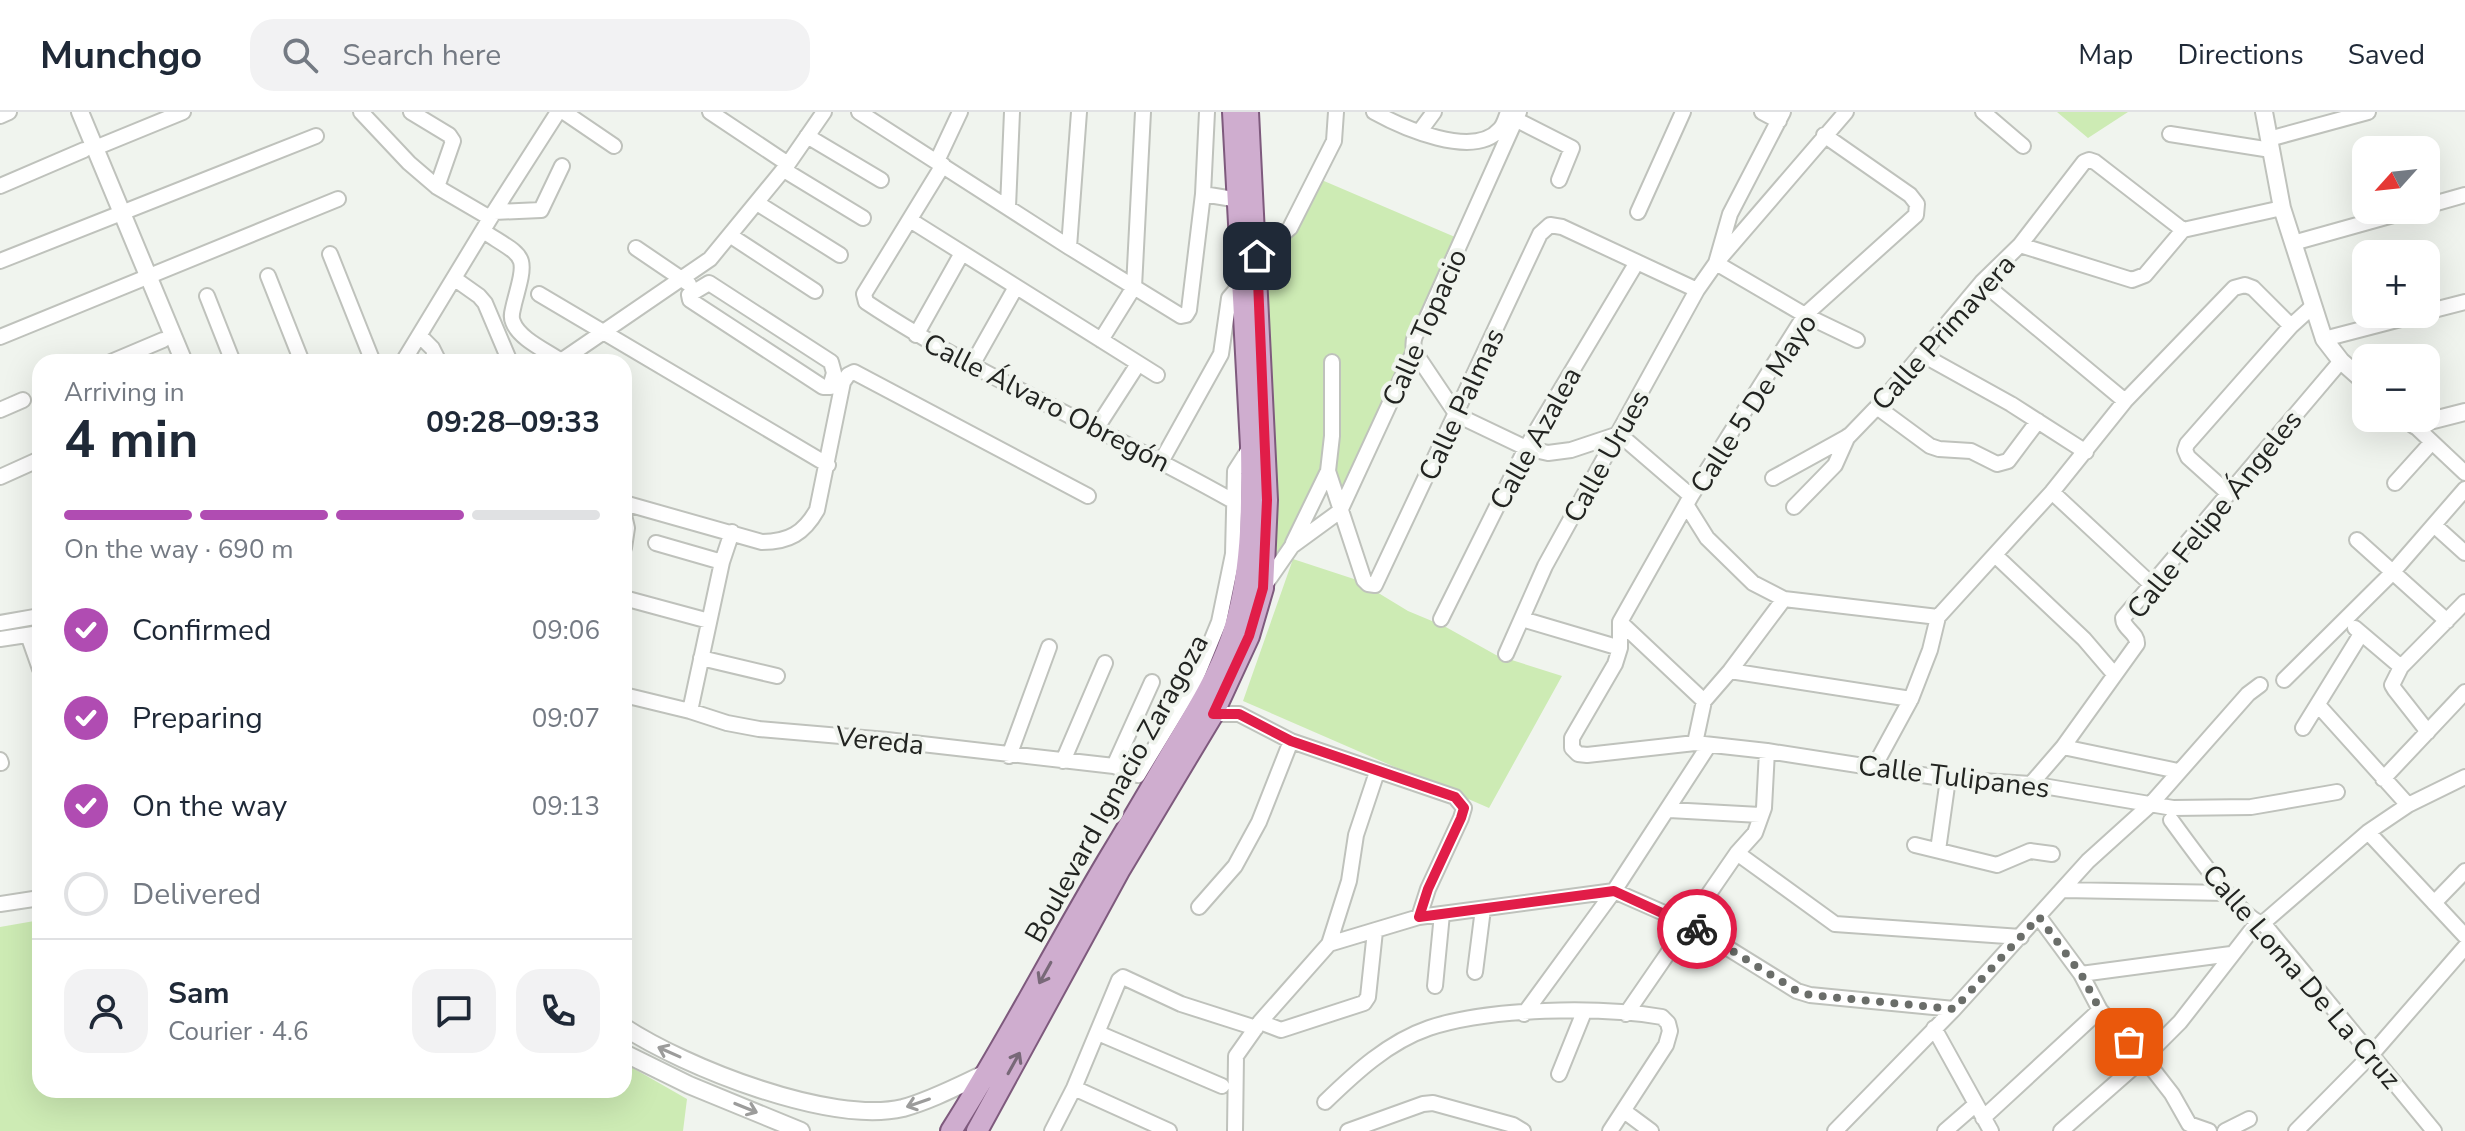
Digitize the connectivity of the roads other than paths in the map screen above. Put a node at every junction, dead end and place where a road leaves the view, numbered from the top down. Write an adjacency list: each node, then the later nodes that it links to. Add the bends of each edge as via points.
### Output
1 (9, 112): 28 (street)
2 (69, 112): 40 (street)
3 (80, 112): 40 (street)
4 (183, 112): 40 (street)
5 (361, 112): 47 (street)
6 (411, 112): 47 (street, via 453,141)
7 (561, 112): 38 (street); 59 (street)
8 (710, 112): 43 (street)
9 (824, 112): 36 (street)
10 (859, 112): 31 (street)
11 (960, 112): 41 (street)
12 (1012, 112): 54 (street)
13 (1079, 112): 66 (street)
14 (1143, 112): 83 (street)
15 (1207, 112): 48 (street)
16 (1233, 112): 51 (main road, Boulevard Ignacio Zaragoza)
17 (1248, 112): 71 (main road, Boulevard Ignacio Zaragoza)
18 (1336, 112): 71 (street, via 1334,141 1290,228)
19 (1374, 112): 30 (street)
20 (1434, 112): 32 (street)
21 (1683, 112): 56 (street)
22 (1762, 112): 29 (street)
23 (1846, 112): 34 (street, Calle Urues)
24 (1983, 112): 39 (street)
25 (2264, 112): 37 (street)
26 (2368, 112): 37 (street)
27 (1515, 115): 32 (street, via 1483,140 1455,141); 45 (street, via 1572,148); 102 (street, Calle Topacio, via 1416,332)
28 (0, 116)
29 (1781, 116): 74 (street, Calle Urues, via 1730,214)
30 (1393, 117): 32 (street)
31 (885, 118): 41 (street)
32 (1420, 131)
33 (2170, 134): 37 (street)
34 (1824, 135): 74 (street, Calle Urues); 91 (street, Calle 5 De Mayo, via 1910,195 1917,204 1916,215)
35 (316, 136): 57 (street)
36 (807, 136): 43 (street); 44 (street)
37 (2270, 144): 55 (street)
38 (614, 146)
39 (2023, 146)
40 (90, 149): 46 (street); 57 (street)
41 (940, 163): 54 (street); 60 (street)
42 (562, 166): 59 (street, via 541,210)
43 (786, 167): 53 (street); 58 (street)
44 (881, 180)
45 (1559, 180)
46 (0, 186)
47 (437, 187): 59 (street)
48 (1203, 194): 51 (street); 83 (street, via 1186,315)
49 (2465, 195): 52 (street)
50 (338, 199): 76 (street)
51 (1239, 200): 80 (main road, Boulevard Ignacio Zaragoza)
52 (2440, 202)
53 (757, 203): 63 (street); 70 (street)
54 (1008, 207): 66 (street)
55 (2282, 208): 62 (street); 64 (street)
56 (1638, 212)
57 (116, 214): 72 (street); 76 (street)
58 (863, 218)
59 (489, 220): 77 (street); 112 (street, via 522,260 513,323)
60 (910, 220): 68 (street); 95 (street, Calle Álvaro Obregón, via 864,298)
61 (2361, 224): 64 (street)
62 (2183, 230): 65 (street, via 2138,280); 65 (street, Calle Primavera, via 2089,160)
63 (731, 236): 78 (street); 85 (street)
64 (2293, 243): 89 (street)
65 (2020, 245): 79 (street, Calle Primavera)
66 (1069, 247): 83 (street)
67 (636, 248): 78 (street)
68 (962, 253): 82 (street); 95 (street)
69 (330, 254): 108 (street)
70 (840, 255)
71 (1257, 256): 164 (main road, Boulevard Ignacio Zaragoza, via 1267,500)
72 (0, 261)
73 (1637, 262): 84 (street); 126 (street, Calle Palmas, via 1550,225 1540,234); 135 (street, Calle Azalea)
74 (1716, 263): 84 (street, Calle Urues); 91 (street)
75 (268, 276): 107 (street)
76 (144, 279): 97 (street); 99 (street); 105 (street)
77 (455, 279): 96 (street); 111 (street, via 482,300)
78 (683, 279): 81 (street); 94 (street)
79 (1982, 282): 114 (street, Calle Primavera); 122 (street)
80 (1242, 283): 134 (main road, Boulevard Ignacio Zaragoza); 137 (street, via 1229,298 1221,354)
81 (702, 286): 81 (street, via 689,295 690,300 830,387 831,362)
82 (1016, 287): 100 (street); 118 (street)
83 (1134, 287): 100 (street)
84 (1697, 290): 131 (street, Calle Urues)
85 (815, 291)
86 (539, 294): 94 (street)
87 (207, 296): 106 (street)
88 (2465, 302): 90 (street)
89 (2313, 306): 92 (street); 98 (street)
90 (2440, 308)
91 (1805, 315): 101 (street); 150 (street, Calle 5 De Mayo)
92 (2291, 326): 122 (street, via 2245,285 2228,293); 147 (street, via 2187,444 2188,457)
93 (2366, 328): 98 (street)
94 (604, 333): 113 (street); 139 (street)
95 (916, 335): 118 (street, Calle Álvaro Obregón)
96 (420, 336): 109 (street); 110 (street)
97 (0, 337)
98 (2324, 339): 115 (street)
99 (163, 340): 103 (street); 104 (street)
100 (1101, 340): 117 (street)
101 (1857, 340)
102 (1414, 351): 126 (street); 153 (street, Calle Topacio)
103 (134, 354)
104 (169, 354)
105 (180, 354)
106 (230, 354)
107 (299, 354)
108 (370, 354)
109 (408, 354)
110 (434, 354)
111 (506, 354)
112 (551, 354)
113 (572, 354)
114 (1921, 354): 123 (street, Calle Primavera); 128 (street)
115 (2341, 361): 119 (street); 147 (street, Calle Felipe Ángeles)
116 (1332, 362): 140 (street)
117 (1138, 364): 120 (street); 129 (street)
118 (972, 365): 129 (street, Calle Álvaro Obregón)
119 (2352, 371)
120 (1157, 375)
121 (23, 400): 124 (street)
122 (2125, 401): 136 (street)
123 (1877, 407): 128 (street, via 1930,446 1971,451 1997,464 2008,461); 132 (street, Calle Primavera)
124 (0, 410)
125 (2465, 412): 127 (street)
126 (1457, 415): 135 (street); 153 (street, Calle Palmas, via 1375,585 1364,580)
127 (2440, 417)
128 (2038, 421): 136 (street)
129 (1096, 429): 137 (street, Calle Álvaro Obregón)
130 (2421, 432): 133 (street)
131 (1619, 434): 135 (street, via 1571,450 1548,453); 150 (street); 171 (street, Calle Urues, via 1545,566)
132 (1849, 436): 143 (street, Calle Primavera); 152 (street, via 1835,465)
133 (2432, 442): 141 (street); 144 (street)
134 (1251, 446): 149 (street, via 1235,471); 264 (main road, Boulevard Ignacio Zaragoza, one-way to 264, via 1249,549 1239,610 1222,664)
135 (1526, 448): 170 (street, Calle Azalea)
136 (2086, 452): 146 (street)
137 (1162, 460): 149 (street, Calle Álvaro Obregón)
138 (32, 463): 142 (street)
139 (828, 465): 148 (street, via 843,382 854,372); 155 (street, via 808,527 778,542)
140 (1328, 471): 153 (street); 158 (street)
141 (2465, 473)
142 (0, 477)
143 (1773, 478)
144 (2395, 483)
145 (2465, 489): 154 (street)
146 (2052, 492): 160 (street); 163 (street)
147 (2228, 493): 163 (street, Calle Felipe Ángeles)
148 (1088, 496)
149 (1233, 501): 207 (street, Vereda, via 1233,554 1219,622 1194,683 1138,775)
150 (1689, 501): 165 (street, via 1707,538 1753,583); 175 (street, Calle 5 De Mayo)
151 (632, 505): 155 (street)
152 (1794, 507)
153 (1340, 511): 158 (street)
154 (2434, 525): 159 (street); 162 (street)
155 (732, 532): 161 (street)
156 (2357, 540): 162 (street)
157 (656, 543): 161 (street)
158 (1292, 546): 164 (street)
159 (2465, 553)
160 (1995, 555): 169 (street); 187 (street)
161 (722, 562): 173 (street)
162 (2392, 573): 172 (street); 174 (street)
163 (2151, 584): 187 (street, Calle Felipe Ángeles, via 2123,618 2138,641)
164 (1263, 588): 198 (main road, Boulevard Ignacio Zaragoza, via 1249,636)
165 (1784, 599): 169 (street); 186 (street)
166 (632, 600): 173 (street)
167 (2465, 602): 174 (street)
168 (32, 617): 176 (street)
169 (1938, 617): 194 (street)
170 (1441, 619)
171 (1522, 619): 181 (street); 182 (street, Calle Urues)
172 (2346, 620): 178 (street); 189 (street)
173 (709, 621): 183 (street)
174 (2447, 621): 185 (street)
175 (1620, 622): 181 (street); 195 (street)
176 (0, 623)
177 (32, 634): 179 (street)
178 (2361, 634): 185 (street); 196 (street)
179 (0, 639)
180 (1049, 647): 205 (street)
181 (1620, 648): 202 (street, Calle Tulipanes, via 1572,738 1572,748 1587,755)
182 (1506, 654)
183 (701, 658): 188 (street); 197 (street)
184 (1105, 663): 206 (street)
185 (2401, 667): 200 (street, via 2392,685)
186 (1730, 671): 194 (street); 195 (street)
187 (2114, 674): 203 (street, Calle Felipe Ángeles)
188 (777, 676)
189 (2284, 680)
190 (1152, 682): 207 (street)
191 (2260, 685): 209 (street)
192 (2465, 692): 200 (street)
193 (632, 697): 197 (street, Vereda)
194 (1911, 699): 208 (street)
195 (1704, 701): 202 (street)
196 (2318, 705): 199 (street); 213 (street)
197 (690, 711): 205 (street, Vereda, via 759,729)
198 (1213, 714): 201 (street, via 1239,714); 275 (main road, Boulevard Ignacio Zaragoza, one-way to 198, via 1120,869)
199 (2303, 728)
200 (2428, 732): 213 (street)
201 (1291, 741): 210 (street); 233 (street, via 1235,866)
202 (1702, 744): 204 (street, Calle Tulipanes); 218 (street)
203 (2063, 747): 209 (street); 214 (street, Calle Felipe Ángeles)
204 (1767, 751): 208 (street, Calle Tulipanes); 219 (street)
205 (1009, 756): 206 (street, Vereda)
206 (1063, 761): 207 (street, Vereda)
207 (1114, 766)
208 (1874, 767): 212 (street, Calle Tulipanes)
209 (2178, 771): 216 (street)
210 (1377, 772): 238 (street, via 1455,797 1464,808); 245 (street)
211 (2465, 777): 217 (street)
212 (1948, 779): 214 (street, Calle Tulipanes); 223 (street)
213 (2383, 779): 217 (street)
214 (2031, 784): 216 (street, Calle Tulipanes)
215 (2337, 792): 216 (street, Calle Tulipanes, via 2251,807)
216 (2150, 805): 227 (street)
217 (2408, 805): 221 (street)
218 (1669, 810): 219 (street); 228 (street)
219 (1760, 815): 224 (street, via 1755,833)
220 (2171, 820): 229 (street, Calle Loma De La Cruz)
221 (2368, 832): 231 (street); 240 (street)
222 (1915, 845): 223 (street)
223 (1938, 850): 225 (street, via 1997,865 2030,851)
224 (1737, 853): 241 (street); 244 (street, via 1835,924)
225 (2052, 854)
226 (2465, 871): 231 (street)
227 (2063, 890): 229 (street); 239 (street)
228 (1614, 891): 235 (street); 241 (street); 254 (street)
229 (2227, 893): 240 (street, Calle Loma De La Cruz)
230 (32, 899): 232 (street)
231 (2434, 903): 243 (street)
232 (0, 904)
233 (1199, 907)
234 (32, 908): 236 (street)
235 (1483, 909): 237 (street); 248 (street)
236 (0, 913)
237 (1442, 914): 238 (street); 250 (street)
238 (1419, 917): 242 (street)
239 (2039, 917): 244 (street); 249 (street)
240 (2260, 923): 247 (street); 260 (street, Calle Loma De La Cruz)
241 (1689, 924): 251 (street, via 1797,991); 255 (street)
242 (1375, 931): 245 (street); 256 (street, via 1364,1003 1287,1029)
243 (2465, 936)
244 (2021, 937): 251 (street)
245 (1329, 944): 256 (street)
246 (2465, 947): 260 (street)
247 (2231, 954): 249 (street); 263 (street, via 2187,1014)
248 (1475, 972)
249 (2081, 974): 252 (street)
250 (1435, 986)
251 (1954, 1009): 257 (street)
252 (2100, 1010): 263 (street); 271 (street)
253 (1584, 1012): 254 (street); 255 (street); 265 (street)
254 (1524, 1014): 267 (street, via 1428,1028 1362,1067)
255 (1626, 1014): 269 (street, via 1662,1017 1670,1031)
256 (1258, 1025): 259 (street, via 1181,1004 1123,977); 261 (street)
257 (1934, 1028): 268 (street); 283 (street)
258 (632, 1032): 264 (street, one-way to 258, via 902,1108 838,1110 711,1070)
259 (1098, 1033): 261 (street, via 1223,1081); 266 (street)
260 (2372, 1054): 288 (street); 289 (street, Calle Loma De La Cruz)
261 (1236, 1056): 278 (street)
262 (632, 1057): 273 (street, one-way to 273)
263 (2144, 1058): 272 (street); 285 (street)
264 (989, 1071): 274 (main road, Boulevard Ignacio Zaragoza)
265 (1559, 1074)
266 (1074, 1088): 276 (street); 277 (street)
267 (1325, 1102)
268 (1976, 1104): 271 (street); 284 (street)
269 (1624, 1111): 281 (street); 282 (street)
270 (2249, 1119): 287 (street)
271 (1987, 1125)
272 (2190, 1127): 286 (street)
273 (801, 1131)
274 (951, 1131)
275 (977, 1131)
276 (1052, 1131)
277 (1169, 1131)
278 (1235, 1131)
279 (1348, 1131): 280 (street, via 1433,1103)
280 (1523, 1131)
281 (1610, 1131)
282 (1651, 1131)
283 (1835, 1131)
284 (1945, 1131)
285 (2061, 1131)
286 (2209, 1131)
287 (2225, 1131)
288 (2296, 1131)
289 (2434, 1131)

